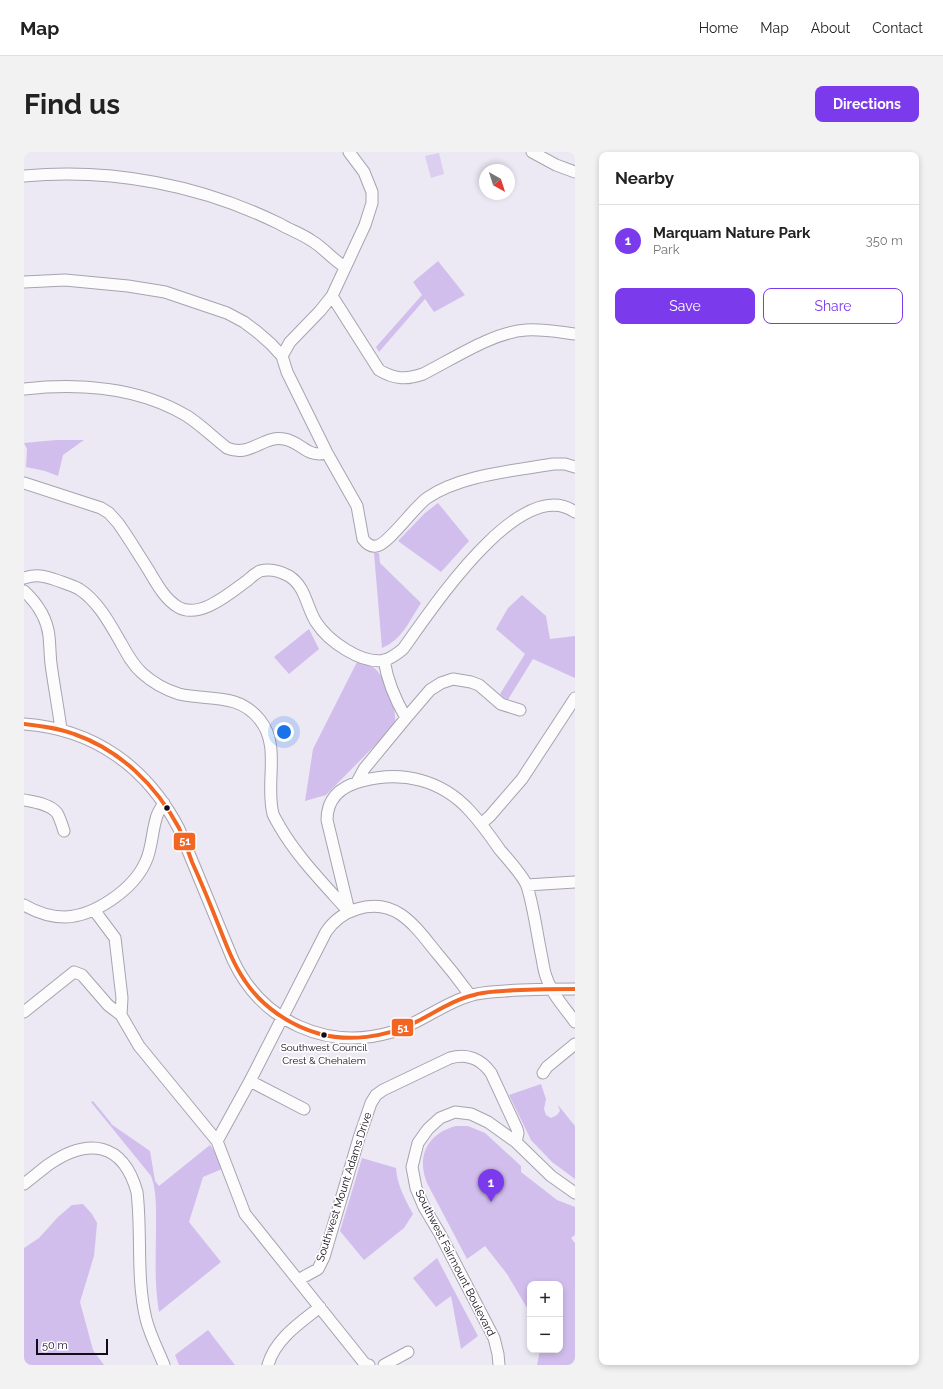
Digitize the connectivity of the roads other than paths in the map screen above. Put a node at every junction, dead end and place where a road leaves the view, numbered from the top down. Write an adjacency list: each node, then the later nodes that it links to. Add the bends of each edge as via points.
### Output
1 (349, 152): 5 (street, via 369,183 372,203 365,226)
2 (532, 152): 3 (street)
3 (575, 172)
4 (24, 176): 5 (street, via 65,174 125,178 195,192 264,216 296,232)
5 (345, 267): 7 (street)
6 (24, 282): 9 (street, via 65,280 165,292 212,307 244,322)
7 (332, 296): 8 (street, via 379,370 401,379 423,374 486,342 510,333 548,330); 9 (street, via 290,342)
8 (575, 334)
9 (282, 356): 11 (street, via 287,372)
10 (24, 389): 11 (street, via 63,386 112,390 170,407 187,416 232,450 249,450 265,441 284,439 313,454)
11 (327, 453): 12 (street, via 357,506 363,539 373,546 384,542 419,504 440,490 470,479 553,464)
12 (575, 467)
13 (24, 483): 17 (street, via 101,508 109,513 163,593 178,607 192,610 205,608 259,571 281,571 300,586 311,612 327,636 357,655)
14 (575, 512): 17 (street, via 557,505 546,506 529,511 510,523 464,568 403,649 395,656)
15 (24, 578): 32 (street, via 39,575 72,585 84,592 103,613 133,663 160,686 178,693 233,701 249,709 260,720 269,734 270,797 274,816 286,838)
16 (24, 591): 22 (street, via 38,607 47,626)
17 (384, 660): 20 (street, via 400,708)
18 (575, 698): 26 (street, via 516,786)
19 (520, 710): 20 (street, via 501,704 479,685 453,679 441,682 430,690)
20 (406, 718): 23 (street, via 364,769)
21 (24, 724): 22 (street)
22 (61, 729): 25 (street, via 86,738 123,760 147,782)
23 (357, 782): 26 (street, via 373,778 399,777 414,778 436,785 461,802); 32 (street, via 336,795 327,809)
24 (24, 800): 27 (street, via 53,809)
25 (164, 803): 31 (street, via 157,814 147,860 141,870 119,894); 38 (street, via 179,829 240,975 258,999)
26 (481, 824): 29 (street)
27 (64, 831)
28 (575, 882): 29 (street)
29 (527, 885): 33 (street, via 546,974)
30 (24, 905): 31 (street, via 42,913 63,917)
31 (94, 910): 37 (street, via 115,938 122,998)
32 (349, 912): 35 (street, via 365,906 378,906 394,910 408,919); 38 (street, via 335,921 326,932)
33 (552, 989): 34 (street); 35 (street); 39 (street)
34 (575, 989)
35 (470, 995): 38 (street, via 403,1028 367,1038 325,1035)
36 (24, 1012): 37 (street, via 74,972 82,975 108,1005)
37 (121, 1015): 44 (street, via 139,1046)
38 (282, 1017): 42 (street)
39 (575, 1022)
40 (575, 1044): 41 (street)
41 (543, 1072)
42 (250, 1081): 43 (street); 44 (street)
43 (304, 1109)
44 (217, 1141): 48 (street, via 245,1214)
45 (516, 1142): 47 (street, Southwest Fairmount Boulevard, via 551,1176); 48 (street, Southwest Mount Adams Drive, via 517,1129 491,1074 478,1060 471,1057 450,1058 382,1090 371,1103 324,1257 315,1271); 55 (street, Southwest Fairmount Boulevard, via 488,1122 471,1114 455,1112 440,1118 418,1143 412,1168 416,1188 424,1207 494,1338)
46 (24, 1184): 51 (street, via 48,1165 78,1150 105,1150 121,1160 134,1181 137,1192 141,1288 146,1318)
47 (575, 1192)
48 (298, 1280): 49 (street)
49 (320, 1307): 52 (street, via 275,1348); 53 (street, via 365,1364)
50 (408, 1352): 54 (street)
51 (164, 1365)
52 (268, 1365)
53 (369, 1365)
54 (384, 1365)
55 (499, 1365)

